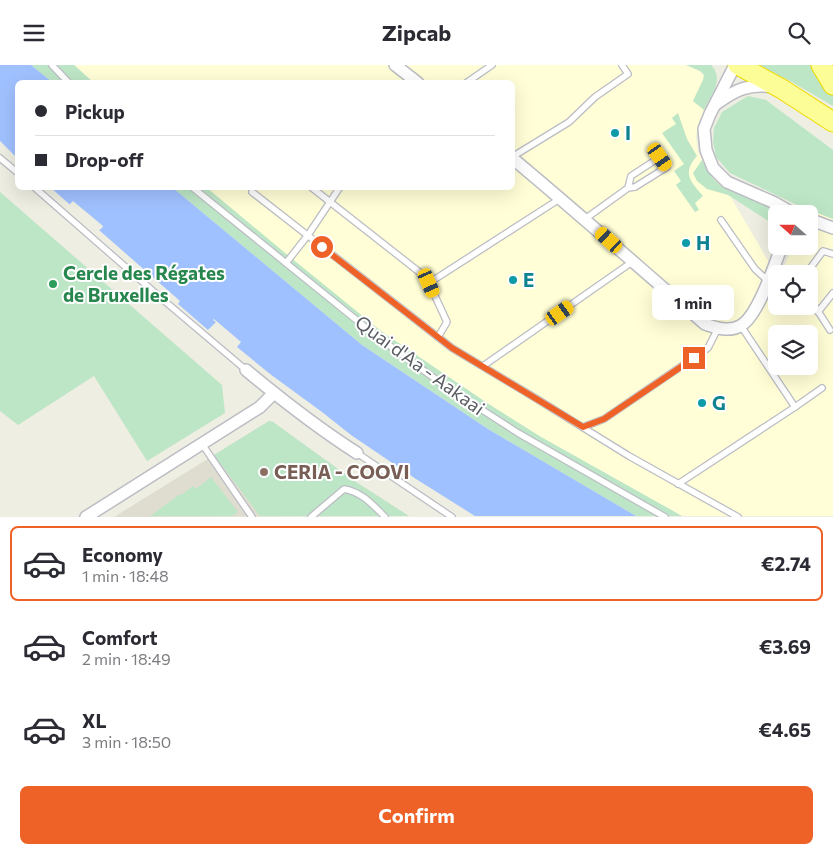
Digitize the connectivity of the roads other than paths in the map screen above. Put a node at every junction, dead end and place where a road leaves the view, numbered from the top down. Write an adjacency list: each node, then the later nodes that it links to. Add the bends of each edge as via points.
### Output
1 (52, 65): 7 (lane)
2 (395, 65): 8 (street)
3 (492, 65): 9 (lane)
4 (622, 65): 14 (lane, via 628,74 595,97 569,122)
5 (736, 65): 11 (highway); 12 (street)
6 (821, 65): 10 (highway)
7 (66, 80)
8 (414, 80)
9 (470, 80)
10 (833, 85)
11 (782, 89): 12 (street, via 747,87); 13 (highway)
12 (714, 105): 26 (street, via 704,129 712,169 727,182)
13 (833, 122)
14 (515, 156)
15 (0, 158): 17 (lane)
16 (515, 160): 24 (street)
17 (15, 170)
18 (628, 188): 18 (lane, via 667,167 660,157 631,177); 27 (lane)
19 (37, 190): 45 (lane)
20 (196, 190): 34 (lane, Quai d'Aa - Aakaai)
21 (314, 190): 25 (lane)
22 (338, 190): 25 (lane)
23 (252, 192): 31 (lane)
24 (561, 198): 27 (street); 37 (lane)
25 (329, 202): 31 (lane); 37 (lane)
26 (778, 205)
27 (585, 219): 33 (street)
28 (721, 219): 36 (lane, via 755,269)
29 (818, 223): 30 (street)
30 (833, 229)
31 (308, 235): 34 (lane); 43 (lane)
32 (833, 254): 35 (lane, via 823,251)
33 (632, 262): 41 (street, via 705,324); 44 (lane)
34 (286, 263): 59 (lane, Quai d'Aa - Aakaai, via 375,335 446,386 518,433)
35 (813, 265)
36 (768, 281): 40 (street, via 752,314)
37 (429, 283): 43 (lane, via 447,321)
38 (833, 293): 39 (lane)
39 (818, 312): 42 (lane)
40 (741, 326): 41 (street); 48 (lane)
41 (718, 328): 49 (lane, via 708,348 604,419)
42 (830, 330)
43 (438, 337): 44 (lane)
44 (483, 366): 49 (lane)
45 (246, 371): 47 (street)
46 (822, 388): 48 (lane)
47 (274, 393): 50 (street, via 260,407); 51 (street)
48 (795, 407): 52 (lane)
49 (583, 427): 52 (lane)
50 (202, 444): 54 (street); 55 (lane)
51 (357, 453): 58 (lane)
52 (678, 484): 60 (lane)
53 (319, 514): 56 (lane); 57 (lane, via 344,489 368,500)
54 (86, 517)
55 (252, 517)
56 (311, 517)
57 (386, 517)
58 (452, 517)
59 (665, 517)
60 (738, 517)

